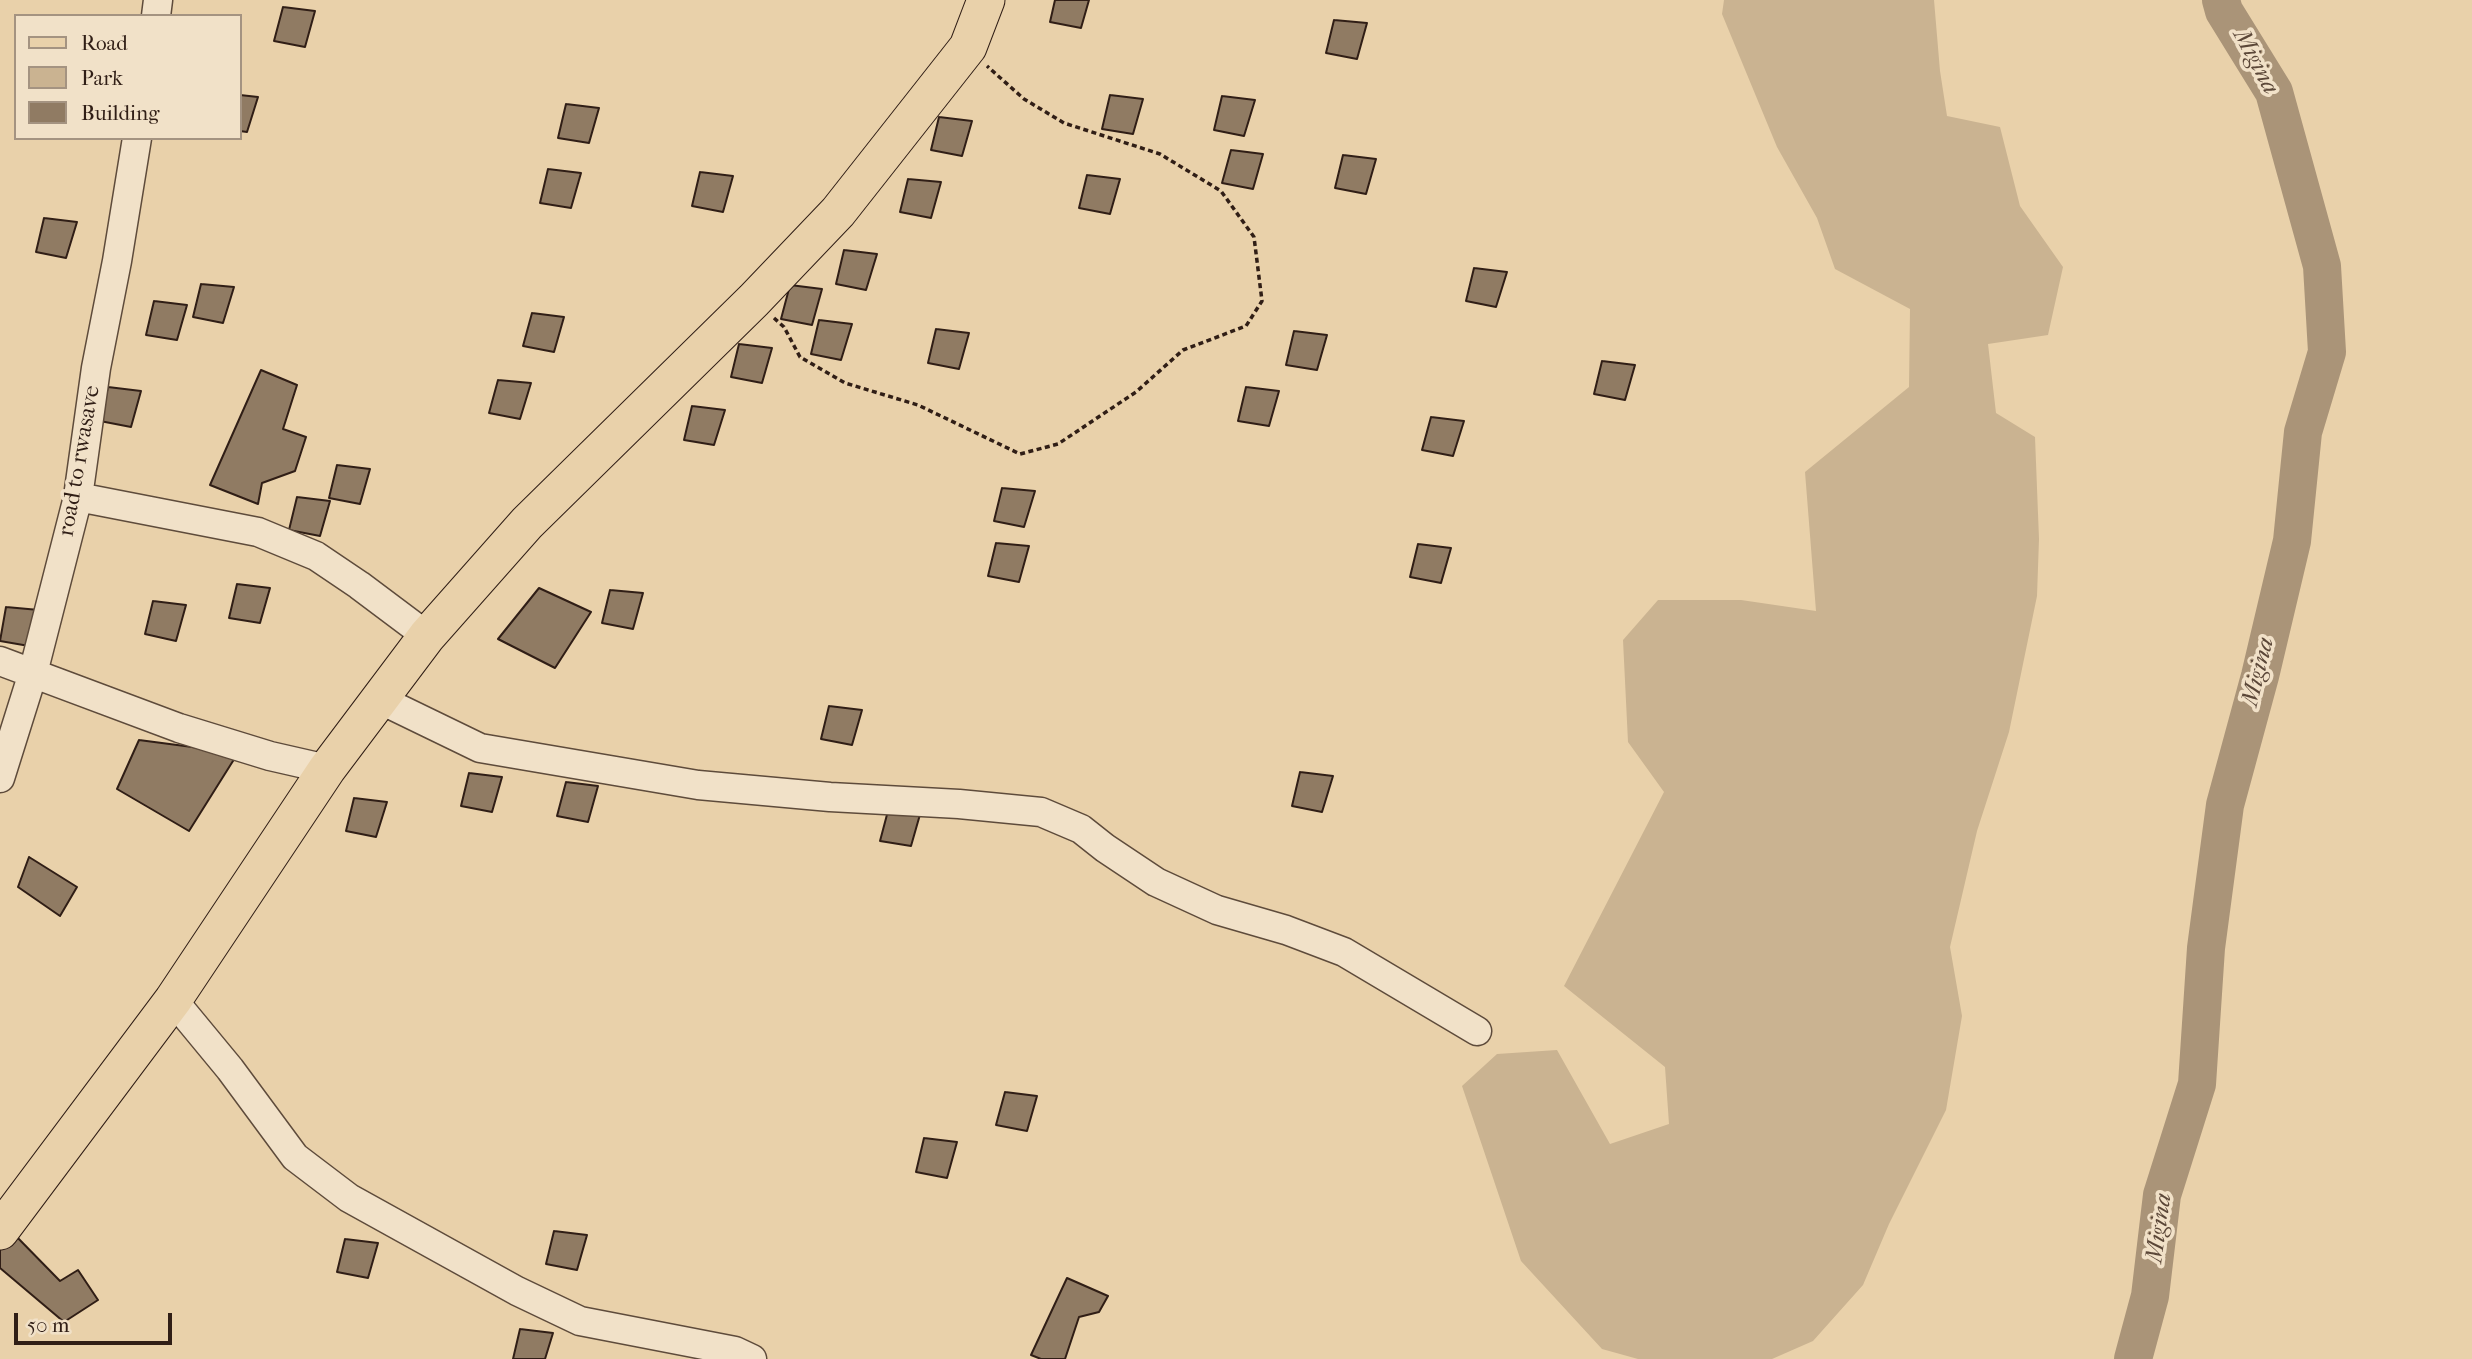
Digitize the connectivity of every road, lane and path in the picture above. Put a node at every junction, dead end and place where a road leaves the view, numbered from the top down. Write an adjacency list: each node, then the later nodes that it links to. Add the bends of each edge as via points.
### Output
1 (986, 0): 2 (main road)
2 (968, 47): 4 (main road, via 838,212); 4 (path, via 1024,99 1064,123 1160,154 1221,191 1254,237 1262,301 1246,326 1183,350 1136,392 1058,444 1020,454 918,405 845,383 800,356 784,327)
3 (137, 140): 5 (street, road to rwasave)
4 (754, 300): 6 (main road, via 527,523)
5 (78, 497): 6 (street, via 258,532 316,556); 8 (street, road to rwasave)
6 (427, 636): 9 (main road)
7 (0, 661): 8 (street)
8 (33, 673): 10 (street, via 179,728); 11 (street, road to rwasave)
9 (381, 700): 10 (main road); 13 (street, via 480,748 548,760 698,785 1041,812 1081,829 1156,882 1217,910 1345,952)
10 (327, 769): 12 (main road)
11 (0, 778)
12 (173, 1000): 14 (main road); 15 (street, via 295,1157 349,1198 580,1321)
13 (1477, 1031)
14 (0, 1231)
15 (752, 1359)

